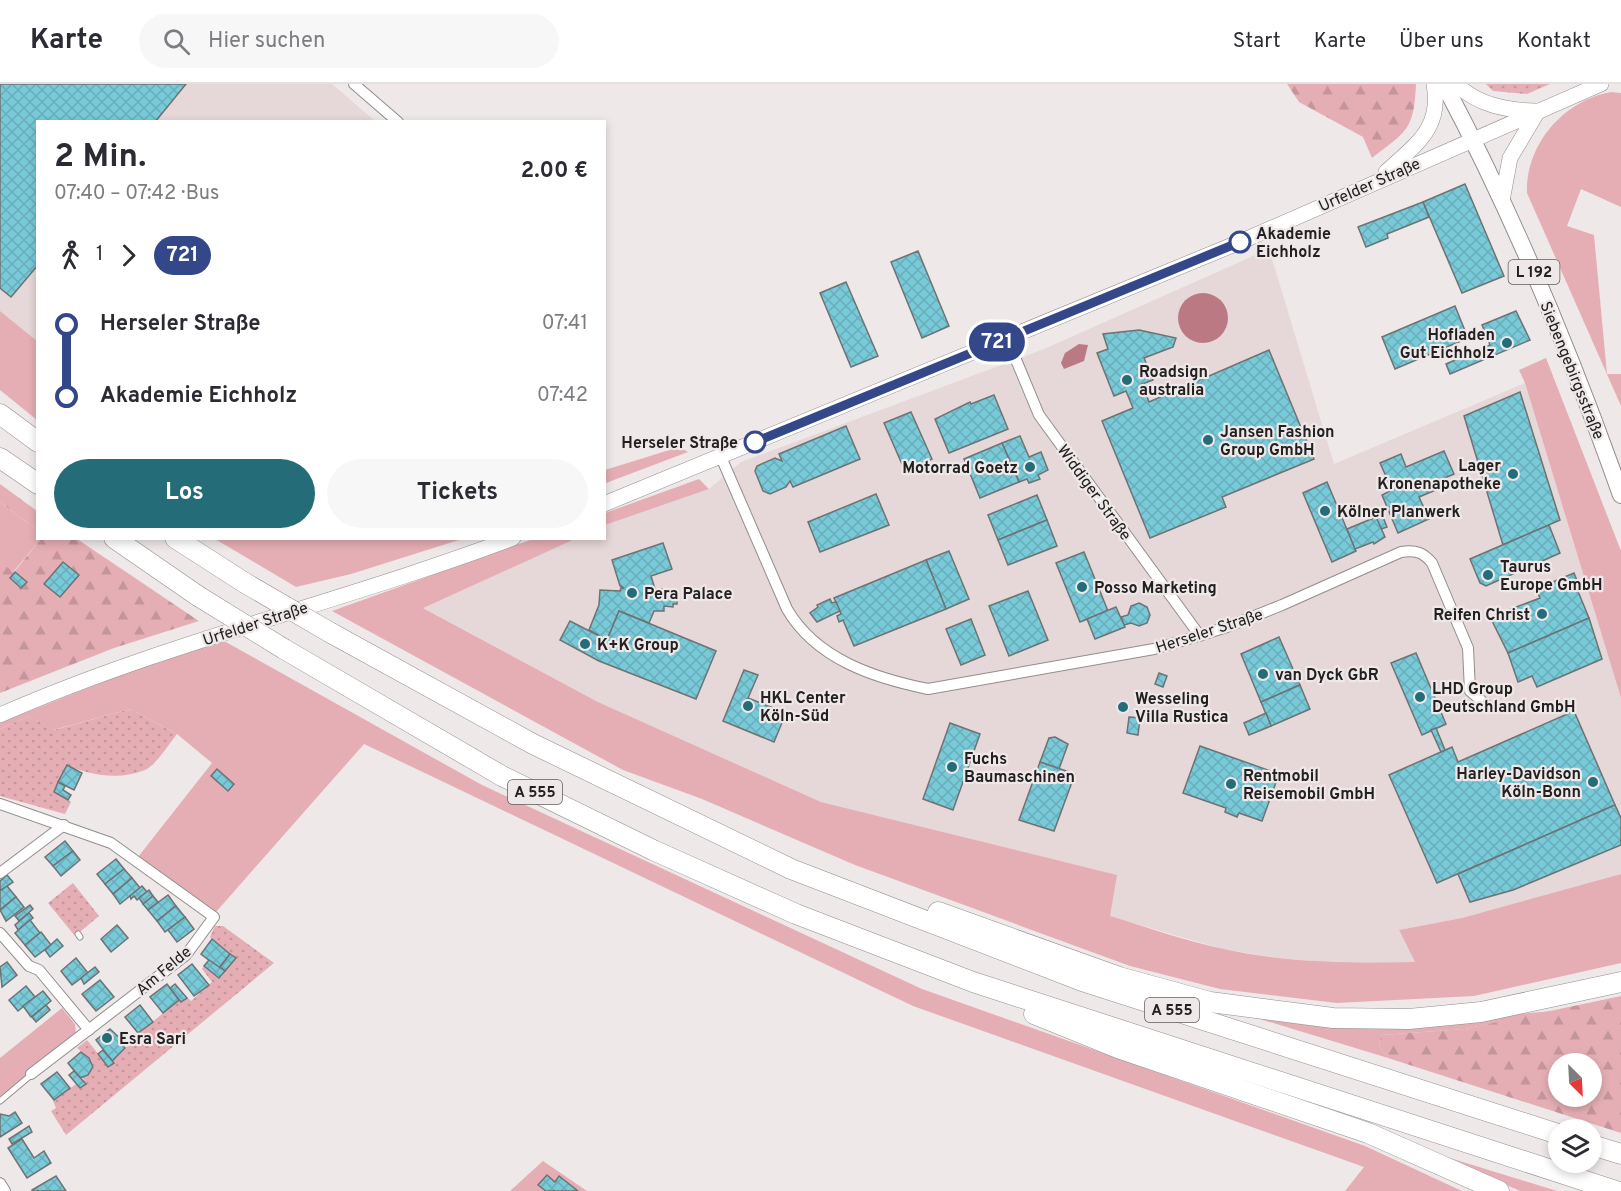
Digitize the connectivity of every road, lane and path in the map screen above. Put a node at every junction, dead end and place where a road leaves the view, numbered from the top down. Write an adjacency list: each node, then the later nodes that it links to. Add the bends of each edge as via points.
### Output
1 (354, 84): 7 (street)
2 (1434, 84): 9 (main road, via 1436,110 1425,136)
3 (1444, 84): 8 (main road, Siebengebirgsstraße / L 192)
4 (1456, 84): 6 (main road, via 1486,103)
5 (1601, 84): 6 (main road, Urfelder Straße)
6 (1538, 111): 8 (main road, Urfelder Straße); 10 (main road, via 1510,158)
7 (396, 120)
8 (1473, 139): 9 (main road, Urfelder Straße); 10 (main road, Siebengebirgsstraße / L 192)
9 (1378, 180): 11 (main road, Urfelder Straße, via 1240,242)
10 (1502, 201): 17 (main road, Siebengebirgsstraße / L 192, via 1564,344)
11 (1006, 338): 14 (main road, Urfelder Straße); 22 (street, Widdiger Straße, via 1039,415)
12 (0, 414): 13 (highway)
13 (36, 441)
14 (721, 457): 18 (main road, Urfelder Straße); 22 (street, Herseler Straße, via 798,628 826,654 892,682 928,689 1154,649)
15 (0, 458): 16 (highway)
16 (36, 483)
17 (1621, 495)
18 (606, 503)
19 (117, 540): 30 (highway, A 555, bridge, via 198,596 502,776 796,914)
20 (179, 540): 27 (highway, A 555, bridge, via 331,633 533,744)
21 (508, 540): 24 (main road, Urfelder Straße, via 428,570 79,681)
22 (1200, 636): 23 (street, Herseler Straße, via 1282,605 1401,552 1425,553 1468,648 1470,691)
23 (1490, 708)
24 (0, 715)
25 (0, 804): 26 (street, Am Felde)
26 (64, 825): 28 (street); 32 (street, Am Felde, via 111,843 214,917 186,955)
27 (791, 869): 31 (highway, via 844,876 1109,973 1210,1002 1333,1018 1409,1019 1481,1012); 35 (highway, A 555, via 1082,981)
28 (0, 873)
29 (0, 933): 32 (street, via 29,966 39,970)
30 (973, 982): 40 (highway, via 1055,1023 1368,1133); 41 (highway, A 555)
31 (1621, 982)
32 (89, 1030): 33 (street, Am Felde)
33 (31, 1074): 34 (lane, Am Felde)
34 (0, 1101)
35 (1548, 1131)
36 (1602, 1148): 37 (highway)
37 (1621, 1154)
38 (0, 1183): 39 (street)
39 (5, 1191)
40 (1499, 1191)
41 (1616, 1191)

